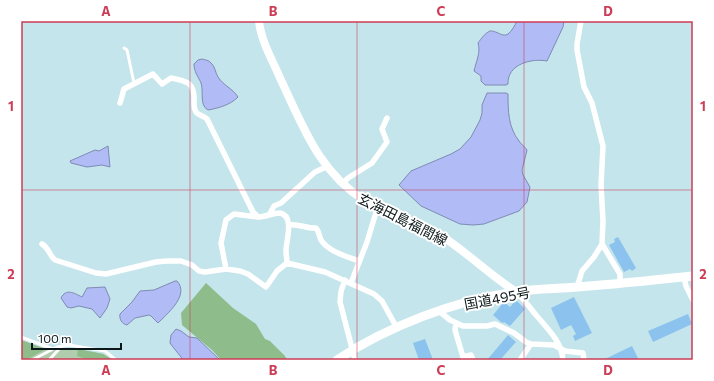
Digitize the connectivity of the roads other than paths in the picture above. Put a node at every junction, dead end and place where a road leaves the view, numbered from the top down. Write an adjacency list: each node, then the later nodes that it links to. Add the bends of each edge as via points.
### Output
1 (260, 21): 7 (main road, 玄海田島福間線, via 263,40 307,136)
2 (581, 21): 14 (street, via 577,50 584,87 592,103 603,146)
3 (124, 48): 4 (lane, via 127,50)
4 (134, 83): 5 (street, via 124,89); 11 (street, via 153,74 162,84 171,78 186,81 190,85 194,93 196,112 207,119 253,212)
5 (120, 103)
6 (387, 118): 8 (street, via 382,129 388,142 372,164)
7 (326, 167): 8 (main road, 玄海田島福間線); 10 (street, via 315,172 281,203 274,206)
8 (342, 184): 9 (main road, 玄海田島福間線)
9 (377, 208): 15 (street); 23 (main road, 玄海田島福間線, via 437,233)
10 (269, 215): 11 (street); 12 (street, via 284,215)
11 (258, 216): 17 (street, via 234,214 226,220 221,243)
12 (289, 225): 15 (street, via 316,228 327,246); 16 (street)
13 (42, 244): 17 (street, via 55,260 96,273 106,274 167,261 181,261 205,272)
14 (602, 244): 21 (street, via 620,274); 22 (street, via 582,272)
15 (359, 261): 20 (street)
16 (287, 263): 17 (street, via 277,271 266,287 248,274); 19 (street, via 325,272)
17 (226, 269)
18 (689, 277): 21 (highway, 国道495号); 24 (street, via 686,286)
19 (345, 280): 20 (street); 33 (street, via 340,302)
20 (351, 283): 27 (street, via 374,294 382,301)
21 (620, 284): 22 (highway, 国道495号)
22 (577, 287): 23 (highway, 国道495号)
23 (515, 292): 25 (highway, 国道495号); 32 (street, via 523,297)
24 (693, 300)
25 (439, 311): 26 (street); 27 (highway, 国道495号)
26 (456, 323): 29 (street, via 469,327 495,324); 39 (street, via 455,330 464,357 471,355)
27 (397, 328): 33 (highway, 国道495号)
28 (21, 337): 31 (lane)
29 (531, 344): 32 (street, via 554,345); 40 (street)
30 (62, 346): 31 (lane); 35 (lane); 36 (lane, via 105,351)
31 (53, 348): 34 (lane)
32 (560, 348): 41 (street); 42 (street, via 583,353)
33 (352, 350): 37 (highway, 国道495号); 38 (street)
34 (32, 360)
35 (48, 360)
36 (116, 360)
37 (337, 360)
38 (355, 360)
39 (473, 360)
40 (520, 360)
41 (563, 360)
42 (584, 360)

